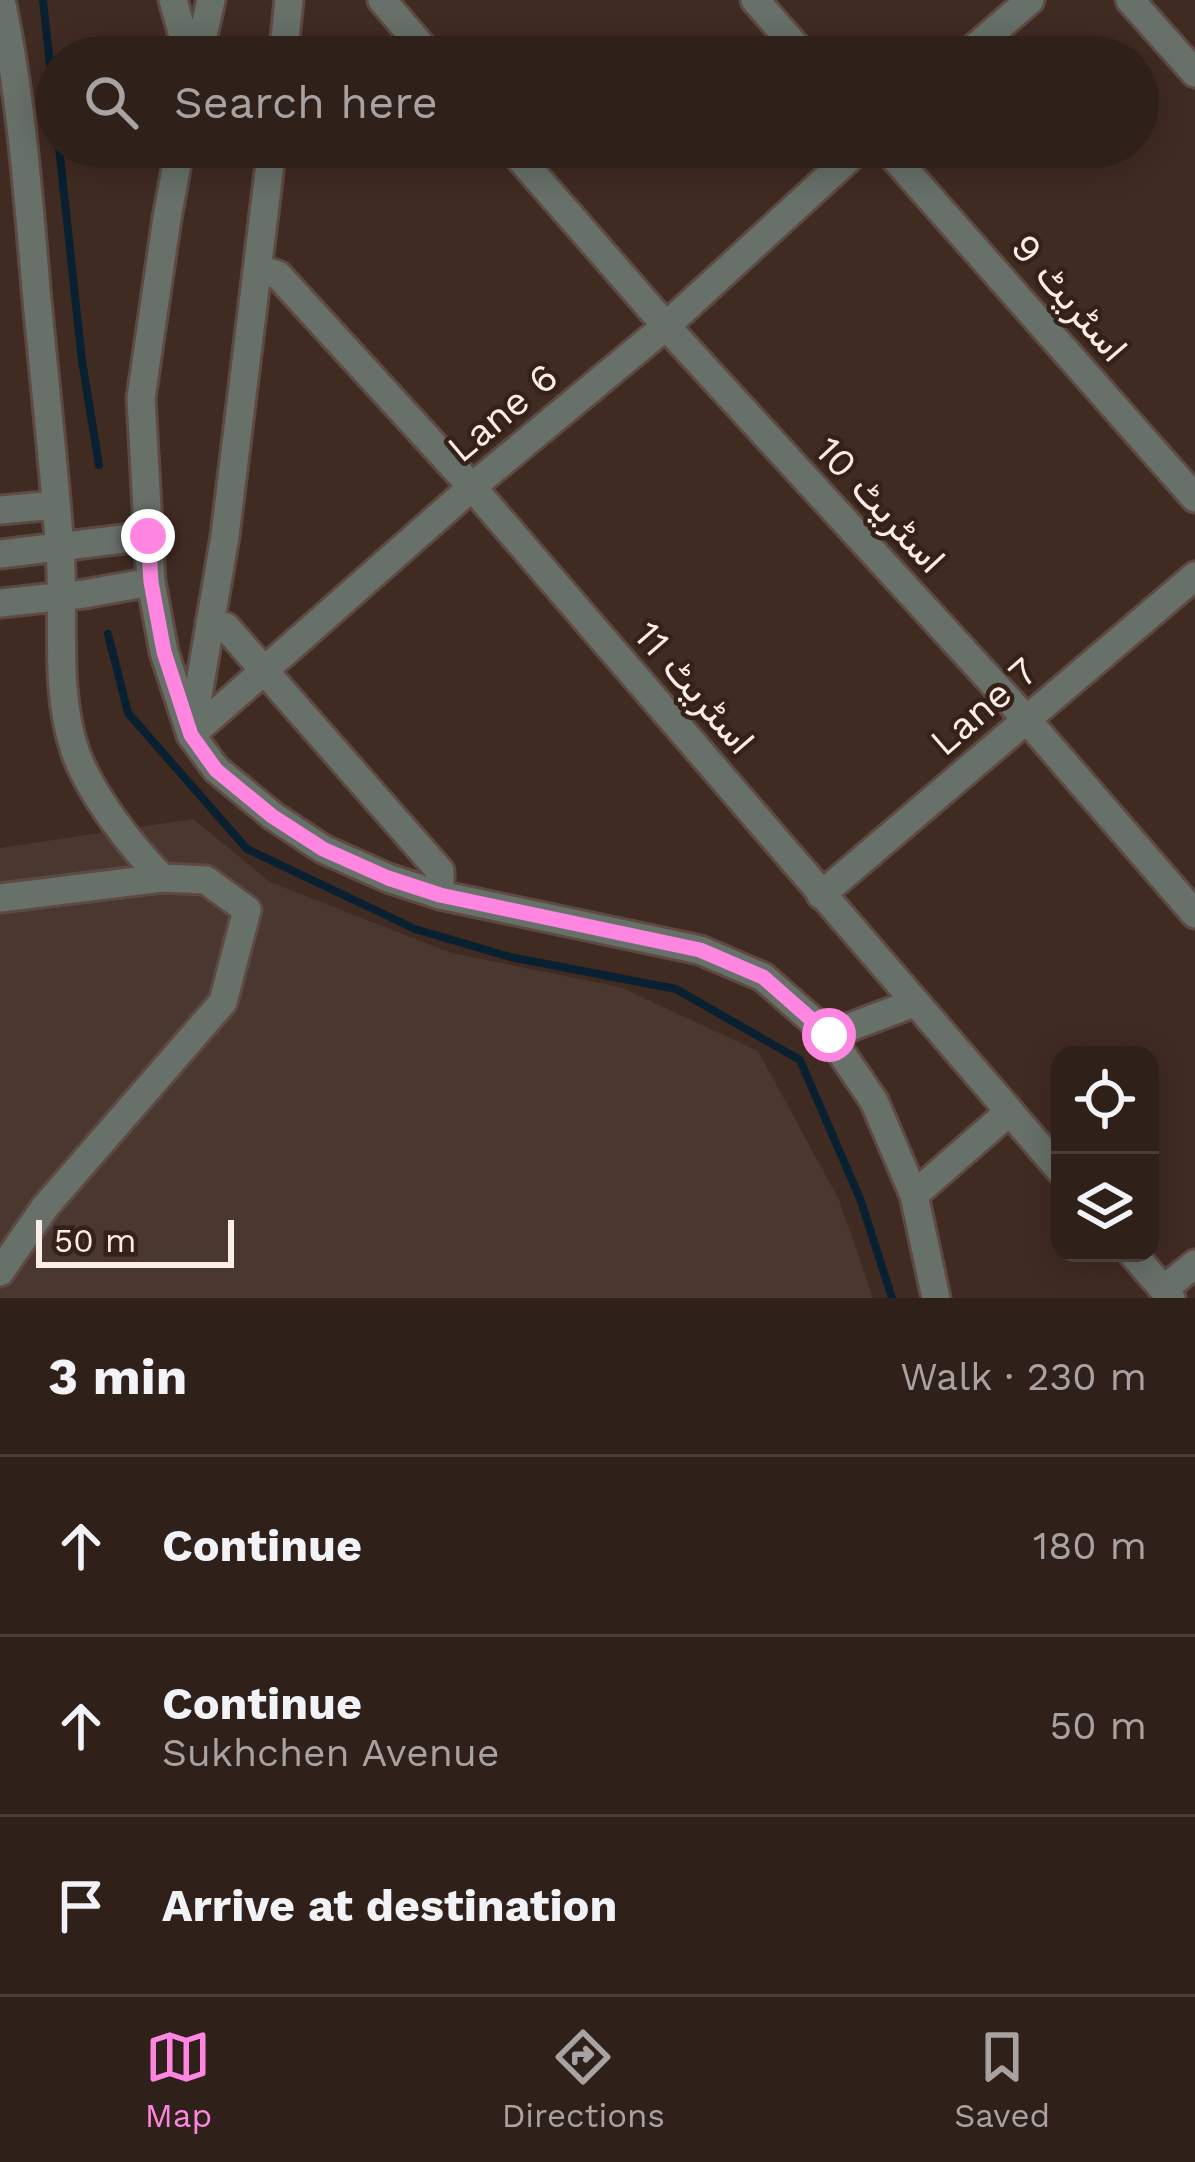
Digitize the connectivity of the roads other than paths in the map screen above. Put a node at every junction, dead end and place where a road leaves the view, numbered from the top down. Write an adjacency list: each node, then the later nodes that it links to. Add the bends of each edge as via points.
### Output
1 (1, 0): 25 (street)
2 (173, 0): 9 (street)
3 (211, 0): 10 (street)
4 (290, 0): 11 (street)
5 (382, 0): 12 (street)
6 (755, 0): 13 (street)
7 (1030, 0): 14 (street)
8 (1130, 0): 15 (street)
9 (186, 36)
10 (200, 36)
11 (286, 36)
12 (413, 36)
13 (787, 36)
14 (988, 36)
15 (1195, 73)
16 (176, 168): 27 (street, via 141,398)
17 (270, 168): 21 (street)
18 (528, 168): 22 (street, اسٹریٹ 10)
19 (838, 168): 22 (street, Lane 6)
20 (904, 168): 24 (street, اسٹریٹ 9)
21 (258, 269): 23 (street, اسٹریٹ 11, via 278,275); 34 (street)
22 (666, 326): 23 (street, Lane 6); 36 (street, اسٹریٹ 10)
23 (472, 487): 35 (street, Lane 6); 40 (street, اسٹریٹ 11)
24 (1195, 498)
25 (56, 505): 26 (street); 28 (street)
26 (0, 510)
27 (148, 536): 28 (street); 31 (street)
28 (60, 547): 29 (street); 32 (street)
29 (0, 554)
30 (1195, 576): 36 (street, Lane 7)
31 (151, 582): 32 (street); 37 (street)
32 (63, 596): 33 (street); 38 (street, via 63,694 76,752 104,805)
33 (0, 603)
34 (210, 622): 35 (street, via 226,627); 37 (street)
35 (266, 671): 37 (street, Lane 6); 39 (street, via 440,871)
36 (1027, 720): 40 (street, Lane 7); 42 (street, اسٹریٹ 10)
37 (191, 735): 39 (street, via 216,770 323,849)
38 (162, 878): 41 (street); 50 (street, via 206,880 247,910 224,1002 45,1207)
39 (440, 895): 44 (street, via 700,950 763,977)
40 (821, 895): 43 (street, اسٹریٹ 11)
41 (0, 898)
42 (1195, 914)
43 (914, 1003): 44 (street); 45 (street, اسٹریٹ 11)
44 (829, 1035): 47 (street, via 874,1101)
45 (1009, 1112): 46 (street, اسٹریٹ 11); 47 (street)
46 (1051, 1160)
47 (914, 1195): 52 (street)
48 (1140, 1262): 51 (street)
49 (1195, 1264): 51 (street)
50 (0, 1272)
51 (1167, 1294)
52 (936, 1298)

